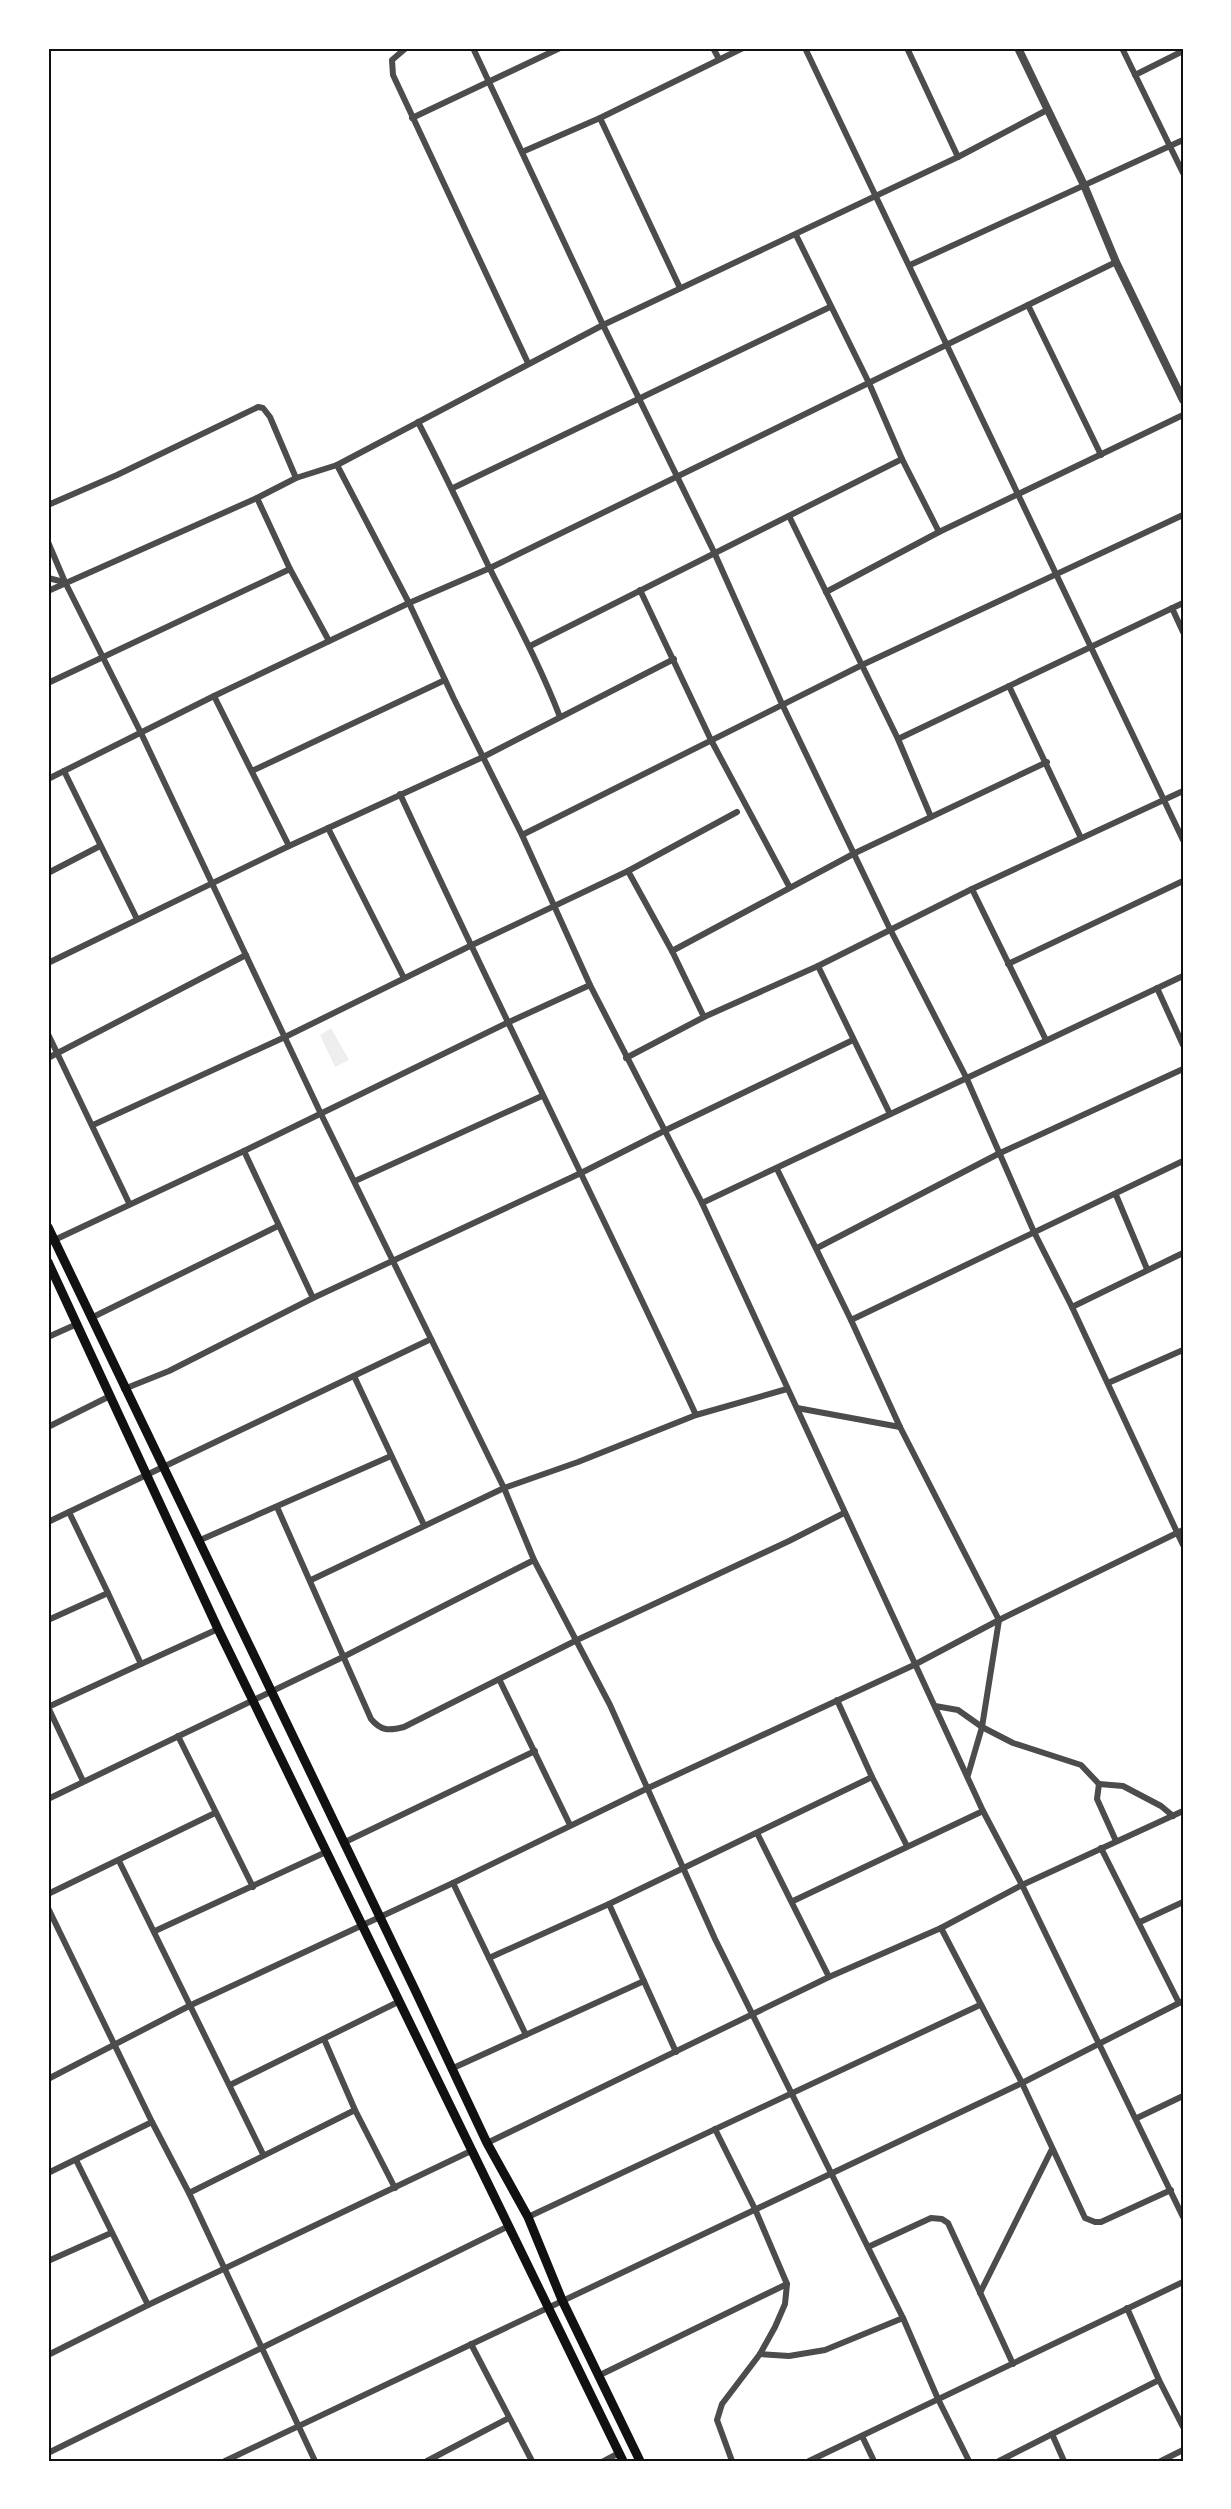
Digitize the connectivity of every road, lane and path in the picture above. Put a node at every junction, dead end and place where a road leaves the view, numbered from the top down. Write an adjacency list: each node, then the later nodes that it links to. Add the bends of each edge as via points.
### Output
1 (406, 48): 15 (street, via 392,60 391,68)
2 (473, 48): 13 (street)
3 (560, 48): 13 (street)
4 (713, 48): 11 (street)
5 (742, 48): 11 (street)
6 (805, 48): 23 (street)
7 (907, 48): 20 (street)
8 (1018, 48): 14 (street)
9 (1122, 48): 12 (street)
10 (1183, 51): 12 (street)
11 (719, 59): 16 (street)
12 (1135, 75): 18 (street)
13 (489, 81): 15 (street); 19 (street)
14 (1047, 110): 20 (street); 22 (street)
15 (412, 118): 32 (street)
16 (600, 118): 19 (street); 27 (street)
17 (1183, 140): 18 (street)
18 (1170, 146): 21 (street); 22 (street)
19 (522, 152): 30 (street)
20 (958, 157): 23 (street)
21 (1183, 173)
22 (1084, 185): 25 (street); 26 (street)
23 (877, 196): 24 (street); 26 (street)
24 (796, 235): 27 (street); 29 (street)
25 (1116, 262): 28 (street); 35 (street)
26 (910, 266): 31 (street)
27 (680, 288): 30 (street)
28 (1028, 305): 31 (street); 38 (street)
29 (830, 307): 33 (street); 34 (street)
30 (603, 326): 32 (street); 34 (street)
31 (948, 345): 33 (street); 44 (street)
32 (528, 363): 37 (street)
33 (869, 383): 39 (street); 41 (street)
34 (639, 399): 41 (street); 43 (street)
35 (1183, 400)
36 (1183, 416): 38 (street)
37 (418, 422): 40 (street); 43 (street)
38 (1101, 455): 44 (street)
39 (902, 459): 48 (street); 49 (street)
40 (337, 465): 42 (street); 60 (street)
41 (676, 475): 51 (street); 52 (street)
42 (296, 478): 45 (street); 46 (street, via 270,417 258,407)
43 (453, 488): 52 (street)
44 (1018, 495): 49 (street); 54 (street)
45 (257, 498): 53 (street); 56 (street)
46 (48, 505)
47 (1183, 515): 54 (street)
48 (789, 516): 51 (street); 59 (street)
49 (939, 532): 59 (street)
50 (48, 542): 56 (street)
51 (714, 552): 57 (street); 74 (street)
52 (490, 568): 60 (street); 65 (street)
53 (290, 569): 64 (street); 67 (street)
54 (1056, 573): 66 (street); 69 (street)
55 (48, 578): 56 (street)
56 (64, 582): 58 (street); 67 (street)
57 (640, 590): 65 (street); 68 (street)
58 (48, 591)
59 (826, 592): 69 (street)
60 (409, 603): 64 (street); 70 (street)
61 (1183, 603): 62 (street)
62 (1172, 608): 63 (street); 66 (street)
63 (1183, 632)
64 (329, 641): 73 (street)
65 (530, 646): 75 (street)
66 (1090, 646): 72 (street); 86 (street)
67 (102, 658): 71 (street); 76 (street)
68 (674, 659): 75 (street); 78 (street)
69 (862, 665): 74 (street); 77 (street)
70 (445, 680): 79 (street); 82 (street)
71 (48, 683)
72 (1009, 686): 77 (street); 80 (street)
73 (214, 696): 76 (street); 82 (street)
74 (782, 704): 78 (street); 95 (street)
75 (560, 717): 79 (street)
76 (141, 734): 81 (street); 99 (street)
77 (898, 739): 88 (street)
78 (711, 740): 90 (street); 100 (street)
79 (483, 757): 85 (street); 90 (street)
80 (1047, 762): 88 (street); 91 (street)
81 (64, 771): 83 (street); 93 (street)
82 (252, 771): 94 (street)
83 (48, 779)
84 (1183, 791): 86 (street)
85 (400, 794): 89 (street); 105 (street)
86 (1163, 800): 91 (street); 92 (street)
87 (737, 812): 96 (street)
88 (931, 818): 95 (street)
89 (328, 828): 94 (street); 112 (street)
90 (522, 835): 102 (street)
91 (1081, 838): 101 (street)
92 (1183, 840)
93 (100, 846): 97 (street); 103 (street)
94 (289, 846): 99 (street)
95 (855, 853): 100 (street); 104 (street)
96 (628, 871): 102 (street); 106 (street)
97 (48, 873)
98 (1183, 881): 109 (street)
99 (212, 883): 103 (street); 107 (street)
100 (789, 886): 106 (street)
101 (972, 889): 104 (street); 109 (street)
102 (555, 906): 105 (street); 113 (street)
103 (137, 919): 108 (street)
104 (890, 929): 110 (street); 126 (street)
105 (470, 946): 112 (street); 116 (street)
106 (672, 951): 115 (street)
107 (246, 955): 118 (street); 122 (street)
108 (48, 963)
109 (1008, 964): 120 (street)
110 (819, 966): 115 (street); 119 (street)
111 (1183, 976): 114 (street)
112 (404, 978): 118 (street)
113 (590, 985): 116 (street); 124 (street)
114 (1157, 988): 120 (street); 121 (street)
115 (704, 1017): 124 (street)
116 (509, 1022): 127 (street); 128 (street)
117 (48, 1034): 122 (street)
118 (285, 1037): 128 (street); 130 (street)
119 (853, 1040): 129 (street); 131 (street)
120 (1046, 1040): 126 (street)
121 (1183, 1045)
122 (57, 1053): 123 (street); 130 (street)
123 (48, 1058)
124 (626, 1058): 131 (street)
125 (1183, 1069): 133 (street)
126 (966, 1077): 129 (street); 133 (street)
127 (542, 1096): 136 (street); 137 (street)
128 (321, 1114): 132 (street); 137 (street)
129 (890, 1114): 135 (street)
130 (93, 1125): 139 (street)
131 (664, 1131): 136 (street); 140 (street)
132 (244, 1151): 139 (street); 141 (street)
133 (998, 1154): 143 (street); 145 (street)
134 (1183, 1161): 138 (street)
135 (777, 1168): 140 (street); 145 (street)
136 (580, 1173): 147 (street); 164 (street)
137 (355, 1181): 147 (street)
138 (1116, 1195): 143 (street); 149 (street)
139 (129, 1203): 144 (street)
140 (702, 1203): 161 (street)
141 (278, 1226): 150 (street); 152 (street)
142 (48, 1227): 144 (main road)
143 (1034, 1232): 151 (street); 153 (street)
144 (51, 1241): 152 (main road)
145 (817, 1248): 153 (street)
146 (1183, 1253): 149 (street)
147 (394, 1260): 150 (street); 156 (street)
148 (48, 1262): 154 (main road)
149 (1147, 1269): 151 (street)
150 (313, 1298): 160 (street, via 169,1371)
151 (1072, 1307): 159 (street)
152 (91, 1318): 160 (main road)
153 (851, 1320): 165 (street)
154 (77, 1324): 155 (street); 162 (main road)
155 (48, 1337)
156 (431, 1339): 158 (street); 170 (street)
157 (1183, 1350): 159 (street)
158 (354, 1376): 167 (street); 168 (street)
159 (1108, 1383): 176 (street)
160 (124, 1389): 168 (main road)
161 (787, 1389): 163 (street); 164 (street)
162 (110, 1396): 166 (street); 169 (main road)
163 (797, 1408): 165 (street); 173 (street)
164 (696, 1415): 170 (street)
165 (900, 1426): 183 (street)
166 (48, 1427)
167 (391, 1455): 171 (street); 175 (street)
168 (164, 1466): 169 (street); 177 (main road)
169 (147, 1474): 172 (street); 184 (main road)
170 (504, 1488): 175 (street); 179 (street)
171 (277, 1507): 177 (street); 180 (street)
172 (69, 1512): 174 (street); 181 (street)
173 (844, 1513): 185 (street); 188 (street)
174 (48, 1522)
175 (424, 1525): 180 (street)
176 (1180, 1532): 178 (street); 183 (street)
177 (198, 1541): 190 (main road)
178 (1183, 1545)
179 (534, 1560): 185 (street); 186 (street)
180 (311, 1580): 186 (street)
181 (108, 1593): 182 (street); 187 (street)
182 (48, 1620)
183 (999, 1620): 188 (street); 194 (street)
184 (218, 1629): 187 (street); 191 (main road)
185 (577, 1640): 189 (street); 201 (street)
186 (345, 1656): 189 (street, via 371,1719 383,1729 404,1727); 190 (street)
187 (141, 1664): 199 (street, via 48,1707)
188 (914, 1665): 192 (street); 193 (street)
189 (500, 1681): 196 (street)
190 (271, 1689): 191 (street); 210 (main road)
191 (253, 1699): 195 (street); 213 (main road)
192 (837, 1700): 198 (street); 201 (street)
193 (935, 1706): 194 (street, via 958,1710); 197 (street)
194 (982, 1728): 197 (street); 200 (street, via 1013,1743 1082,1765)
195 (178, 1736): 199 (street); 205 (street)
196 (535, 1751): 207 (street); 210 (street)
197 (968, 1775): 203 (street)
198 (872, 1777): 208 (street); 211 (street)
199 (84, 1781): 202 (street)
200 (1099, 1784): 206 (street, via 1123,1786); 209 (street, via 1097,1799)
201 (646, 1789): 207 (street); 215 (street)
202 (48, 1799)
203 (983, 1811): 211 (street); 217 (street)
204 (1183, 1811): 206 (street)
205 (215, 1813): 214 (street); 218 (street)
206 (1173, 1816): 209 (street)
207 (570, 1825): 216 (street)
208 (758, 1833): 215 (street); 220 (street)
209 (1116, 1841): 212 (street)
210 (343, 1843): 224 (main road)
211 (907, 1846): 220 (street)
212 (1101, 1848): 217 (street); 225 (street)
213 (326, 1852): 218 (street); 226 (main road)
214 (119, 1861): 219 (street); 228 (street)
215 (682, 1869): 222 (street); 236 (street)
216 (453, 1883): 224 (street); 229 (street)
217 (1022, 1885): 227 (street); 239 (street)
218 (253, 1887): 228 (street)
219 (48, 1894)
220 (793, 1901): 230 (street)
221 (1183, 1902): 225 (street)
222 (609, 1904): 229 (street); 231 (street)
223 (48, 1908): 240 (street)
224 (380, 1917): 226 (street); 242 (main road)
225 (1140, 1922): 233 (street)
226 (362, 1926): 232 (main road); 234 (street)
227 (941, 1928): 230 (street); 235 (street)
228 (155, 1931): 234 (street)
229 (489, 1958): 237 (street)
230 (829, 1977): 236 (street)
231 (644, 1981): 237 (street); 241 (street)
232 (400, 2001): 238 (street); 254 (main road)
233 (1181, 2002): 239 (street)
234 (191, 2005): 240 (street); 245 (street)
235 (980, 2005): 244 (street); 246 (street)
236 (753, 2014): 241 (street); 246 (street)
237 (526, 2035): 242 (street)
238 (324, 2039): 245 (street); 248 (street)
239 (1098, 2043): 244 (street); 249 (street)
240 (115, 2045): 243 (street); 250 (street)
241 (676, 2052): 252 (street)
242 (450, 2069): 252 (main road)
243 (48, 2079)
244 (1022, 2083): 253 (street); 257 (street)
245 (230, 2085): 255 (street)
246 (790, 2093): 251 (street); 257 (street)
247 (1183, 2096): 249 (street)
248 (355, 2110): 255 (street); 259 (street)
249 (1137, 2118): 260 (street)
250 (152, 2122): 256 (street); 261 (street)
251 (715, 2129): 262 (street); 263 (street)
252 (487, 2143): 263 (main road)
253 (1052, 2149): 260 (street, via 1089,2221 1101,2222); 272 (street)
254 (473, 2150): 259 (street); 265 (main road)
255 (263, 2154): 261 (street)
256 (76, 2160): 258 (street); 266 (street)
257 (831, 2172): 262 (street); 267 (street)
258 (48, 2173)
259 (395, 2188): 269 (street)
260 (1171, 2190): 264 (street)
261 (189, 2193): 269 (street)
262 (755, 2209): 271 (street); 273 (street)
263 (528, 2217): 273 (main road)
264 (1183, 2217)
265 (509, 2226): 275 (main road); 279 (street)
266 (111, 2233): 268 (street); 274 (street)
267 (868, 2247): 272 (street, via 931,2218 942,2219 948,2223); 277 (street)
268 (48, 2261)
269 (225, 2268): 274 (street); 279 (street)
270 (1183, 2282): 276 (street)
271 (787, 2284): 280 (street, via 785,2304); 283 (street)
272 (980, 2293): 282 (street)
273 (562, 2300): 275 (street); 283 (main road)
274 (148, 2305): 281 (street)
275 (547, 2307): 278 (street); 293 (main road)
276 (1126, 2308): 282 (street); 284 (street)
277 (903, 2318): 280 (street, via 825,2350 789,2356); 285 (street)
278 (471, 2344): 286 (street); 287 (street)
279 (262, 2348): 287 (street); 292 (street)
280 (760, 2354): 300 (street, via 722,2404 717,2420)
281 (48, 2355)
282 (1013, 2364): 285 (street)
283 (600, 2375): 299 (main road)
284 (1159, 2380): 288 (street); 289 (street)
285 (938, 2399): 290 (street); 303 (street)
286 (509, 2418): 296 (street); 297 (street)
287 (297, 2425): 294 (street); 295 (street)
288 (1183, 2427)
289 (1052, 2434): 304 (street); 305 (street)
290 (862, 2436): 301 (street); 302 (street)
291 (1183, 2450): 306 (street)
292 (48, 2453)
293 (621, 2457): 298 (street)
294 (225, 2461)
295 (315, 2461)
296 (427, 2461)
297 (532, 2461)
298 (604, 2461)
299 (640, 2461)
300 (732, 2461)
301 (809, 2461)
302 (873, 2461)
303 (969, 2461)
304 (999, 2461)
305 (1064, 2461)
306 (1161, 2461)

